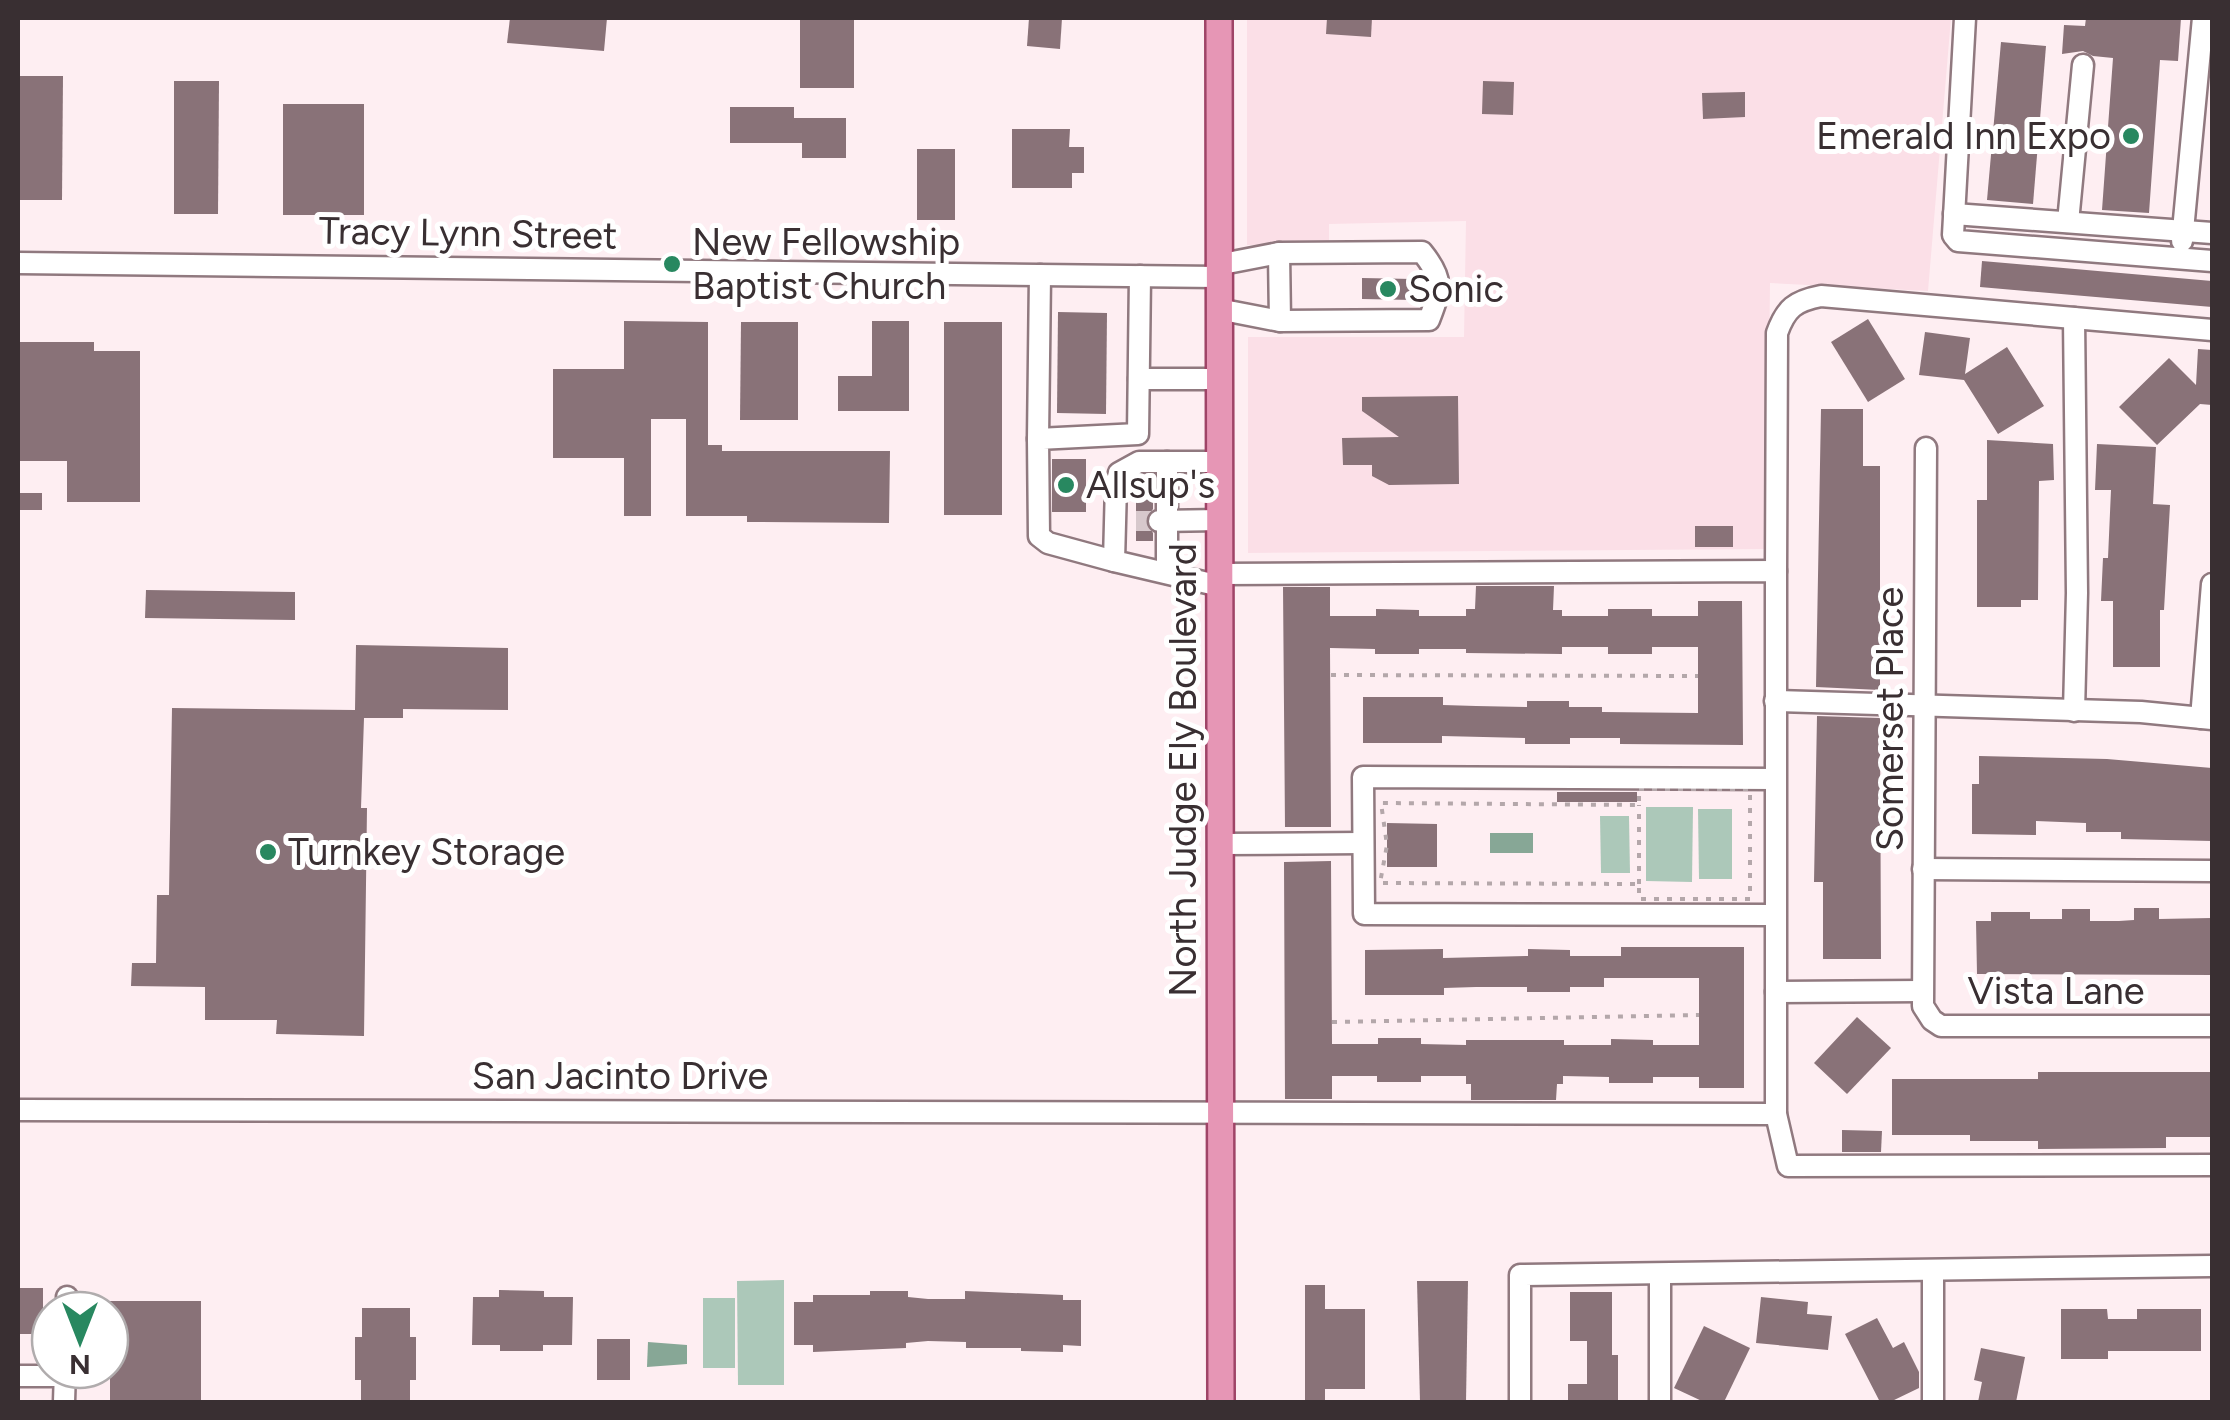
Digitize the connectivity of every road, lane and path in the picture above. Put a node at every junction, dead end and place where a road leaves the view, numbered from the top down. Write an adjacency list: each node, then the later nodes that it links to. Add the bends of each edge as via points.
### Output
1 (1219, 18): 13 (main road, North Judge Ely Boulevard)
2 (1965, 18): 5 (street)
3 (2203, 18): 7 (street)
4 (2082, 65): 6 (street)
5 (1954, 214): 6 (street); 10 (street, via 1958,241)
6 (2068, 222): 7 (street)
7 (2184, 230): 8 (street); 10 (street)
8 (2212, 233)
9 (1280, 253): 13 (street, Tracy Lynn Street); 18 (street); 18 (street, Tracy Lynn Street, via 1422,252 1436,270 1440,291 1429,320)
10 (2181, 258): 11 (street)
11 (2212, 261)
12 (18, 263): 14 (street, Tracy Lynn Street)
13 (1218, 271): 15 (street, Tracy Lynn Street); 16 (main road, North Judge Ely Boulevard)
14 (1040, 275): 15 (street, Tracy Lynn Street); 23 (street)
15 (1140, 276): 20 (street)
16 (1218, 309): 18 (street); 21 (main road, North Judge Ely Boulevard)
17 (2074, 318): 19 (street); 31 (street, via 1821,296 1799,300 1784,312 1777,333); 39 (street)
18 (1280, 321)
19 (2212, 330)
20 (1139, 379): 21 (street); 22 (street)
21 (1218, 379): 27 (main road, North Judge Ely Boulevard)
22 (1138, 434): 23 (street); 25 (street)
23 (1038, 439): 30 (street, via 1040,536)
24 (1926, 448): 38 (street, Somerset Place)
25 (1140, 462): 26 (street); 30 (street, via 1119,474 1116,485 1126,521)
26 (1168, 462): 27 (street); 29 (street)
27 (1219, 462): 28 (main road, North Judge Ely Boulevard)
28 (1220, 520): 29 (street); 33 (main road, North Judge Ely Boulevard)
29 (1163, 521): 32 (street)
30 (1114, 561): 32 (street)
31 (1776, 571): 33 (street); 37 (street)
32 (1167, 573): 33 (street)
33 (1220, 580): 44 (main road, North Judge Ely Boulevard)
34 (2212, 584): 40 (street)
35 (1330, 675): 36 (path)
36 (1698, 676)
37 (1775, 701): 38 (street); 41 (street)
38 (1926, 704): 39 (street); 45 (street, Somerset Place)
39 (2074, 711): 40 (street)
40 (2207, 718)
41 (1775, 779): 43 (street, via 1363,777); 48 (street)
42 (1640, 805): 47 (path); 47 (path, via 1640,789 1750,789 1750,899 1639,899); 47 (path, via 1381,804 1387,846 1380,883)
43 (1363, 843): 44 (street); 48 (street, via 1364,914)
44 (1221, 844): 55 (main road, North Judge Ely Boulevard)
45 (1924, 869): 46 (street); 49 (street, Somerset Place)
46 (2212, 872)
47 (1639, 884)
48 (1775, 915): 50 (street)
49 (1922, 991): 50 (street); 53 (street, Vista Lane, via 1923,1006 1942,1026)
50 (1776, 992): 56 (street)
51 (1699, 1015): 52 (path)
52 (1332, 1022)
53 (2212, 1026)
54 (18, 1110): 55 (street, San Jacinto Drive)
55 (1222, 1112): 56 (street, San Jacinto Drive); 61 (main road, North Judge Ely Boulevard)
56 (1776, 1114): 57 (street, via 1788,1166)
57 (2212, 1165)
58 (2212, 1266): 59 (street)
59 (1933, 1270): 60 (street); 64 (street)
60 (1660, 1275): 62 (street, via 1520,1275); 63 (street)
61 (1221, 1402)
62 (1520, 1402)
63 (1660, 1402)
64 (1934, 1402)

